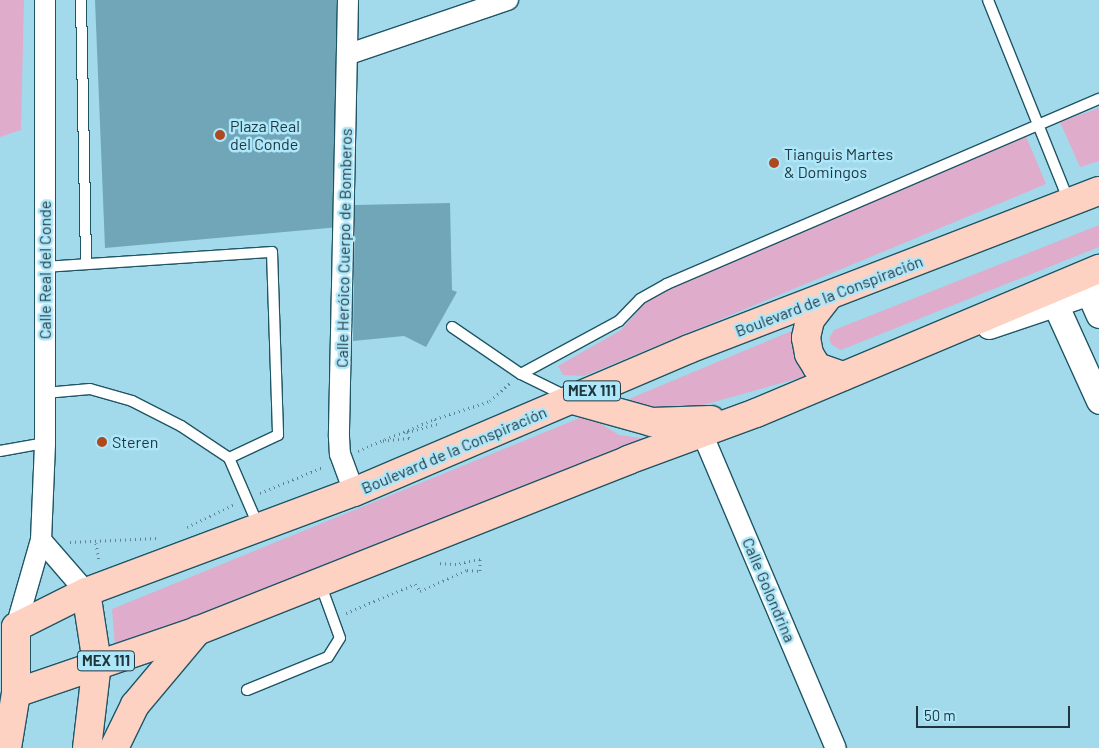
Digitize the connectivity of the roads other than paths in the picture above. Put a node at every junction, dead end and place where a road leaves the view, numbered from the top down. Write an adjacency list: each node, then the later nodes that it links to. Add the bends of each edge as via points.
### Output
1 (45, 0): 12 (street, Calle Real del Conde)
2 (81, 0): 11 (lane)
3 (348, 0): 6 (street, Calle Heróico Cuerpo de Bomberos)
4 (508, 0): 6 (street)
5 (988, 0): 8 (lane)
6 (349, 54): 28 (street, Calle Heróico Cuerpo de Bomberos, via 339,437 342,460)
7 (1099, 99): 8 (lane)
8 (1040, 123): 10 (lane); 18 (lane, via 668,284 640,299 619,321)
9 (1099, 191): 10 (main road, Boulevard de la Conspiración / MEX 111)
10 (1070, 202): 14 (main road, Boulevard de la Conspiración / MEX 111)
11 (86, 264): 12 (lane); 27 (lane, via 272,252 278,435)
12 (45, 267): 20 (street, Calle Real del Conde)
13 (1097, 291): 15 (street); 17 (main road, MEX 111)
14 (826, 298): 19 (main road, via 810,320 806,338 808,354 817,367); 21 (main road, Boulevard de la Conspiración / MEX 111, via 689,349)
15 (1056, 306): 17 (street); 22 (street)
16 (452, 327): 18 (lane)
17 (896, 355): 19 (main road, MEX 111)
18 (521, 374): 21 (lane)
19 (843, 376): 23 (main road, MEX 111)
20 (45, 394): 25 (street, Calle Real del Conde); 27 (lane, via 90,389 132,401 181,426)
21 (573, 400): 23 (main road, via 652,422 691,422); 28 (main road, Boulevard de la Conspiración / MEX 111)
22 (1099, 401)
23 (756, 413): 24 (main road, MEX 111)
24 (702, 432): 31 (main road, MEX 111); 41 (street, Calle Golondrina)
25 (45, 443): 26 (lane); 30 (street, Calle Real del Conde)
26 (0, 451)
27 (229, 458): 29 (lane)
28 (354, 492): 29 (main road, Boulevard de la Conspiración / MEX 111)
29 (260, 530): 32 (main road, Boulevard de la Conspiración / MEX 111)
30 (42, 540): 32 (street); 33 (street, Calle Real del Conde)
31 (319, 582): 34 (main road, MEX 111); 36 (lane, via 340,638 328,657)
32 (86, 592): 33 (main road, MEX 111); 35 (main road, MEX 111)
33 (8, 632): 37 (main road)
34 (197, 632): 35 (main road, MEX 111); 40 (main road, MEX 111, via 136,705)
35 (97, 663): 37 (main road, MEX 111); 39 (main road, MEX 111)
36 (247, 690)
37 (8, 695): 38 (main road)
38 (7, 748)
39 (88, 748)
40 (114, 748)
41 (836, 748)

